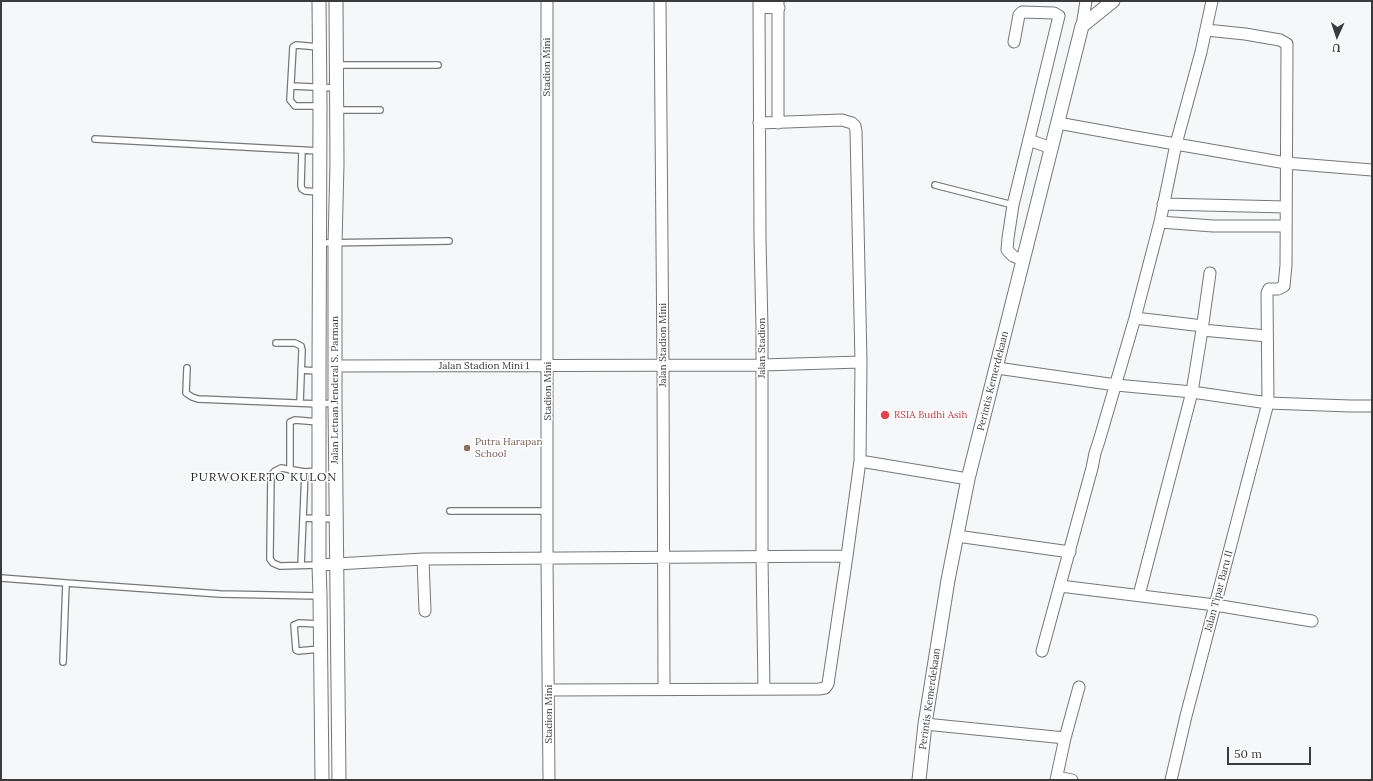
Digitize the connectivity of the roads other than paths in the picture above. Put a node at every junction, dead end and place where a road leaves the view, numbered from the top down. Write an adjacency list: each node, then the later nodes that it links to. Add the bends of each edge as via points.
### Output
1 (319, 1): 13 (street, Jalan Letnan Jenderal S. Parman)
2 (336, 1): 14 (street, Jalan Letnan Jenderal S. Parman)
3 (547, 1): 52 (street, Stadion Mini)
4 (660, 1): 53 (street, Jalan Stadion Mini)
5 (1086, 1): 10 (street)
6 (1113, 1): 10 (street)
7 (1212, 1): 11 (street)
8 (759, 4): 9 (street, Jalan Stadion); 23 (street, Jalan Stadion)
9 (779, 4): 24 (street, Jalan Stadion)
10 (1082, 26): 22 (street, Perintis Kemerdekaan)
11 (1206, 30): 27 (street); 31 (street, via 1280,40 1287,44)
12 (1014, 42): 26 (street, via 1019,15 1022,12 1059,16)
13 (320, 47): 16 (lane, via 293,47); 17 (street, Jalan Letnan Jenderal S. Parman)
14 (336, 65): 15 (lane); 18 (street, Jalan Letnan Jenderal S. Parman)
15 (438, 65)
16 (291, 86): 17 (lane); 19 (lane, via 290,100 295,106)
17 (320, 88): 18 (lane); 19 (street, Jalan Letnan Jenderal S. Parman)
18 (336, 88): 20 (street, Jalan Letnan Jenderal S. Parman)
19 (320, 106): 30 (street, Jalan Letnan Jenderal S. Parman)
20 (336, 110): 21 (lane); 42 (street, Jalan Letnan Jenderal S. Parman)
21 (380, 110)
22 (1058, 122): 27 (street); 28 (street, Perintis Kemerdekaan)
23 (759, 123): 24 (street); 50 (street, Jalan Stadion)
24 (778, 123): 49 (street, via 842,120 855,126)
25 (95, 139): 29 (lane)
26 (1029, 140): 28 (street); 36 (street)
27 (1176, 144): 31 (street); 35 (street)
28 (1052, 148): 43 (street, Perintis Kemerdekaan)
29 (302, 150): 30 (lane); 34 (lane, via 302,190)
30 (319, 151): 34 (street, Jalan Letnan Jenderal S. Parman)
31 (1286, 163): 32 (street); 37 (street)
32 (1372, 170)
33 (935, 185): 36 (lane)
34 (319, 192): 41 (street, Jalan Letnan Jenderal S. Parman)
35 (1163, 204): 37 (street); 38 (street)
36 (1013, 205): 43 (street, via 1007,250)
37 (1286, 207): 39 (street)
38 (1160, 222): 39 (street, via 1213,226); 45 (street)
39 (1286, 226): 47 (street, Jalan Tipar Baru II, via 1284,286 1268,290)
40 (449, 241): 42 (lane)
41 (320, 243): 42 (lane); 57 (street, Jalan Letnan Jenderal S. Parman)
42 (335, 244): 51 (street, Jalan Letnan Jenderal S. Parman)
43 (1023, 260): 55 (street, Perintis Kemerdekaan)
44 (1210, 273): 46 (street)
45 (1135, 318): 46 (street); 58 (street)
46 (1203, 328): 47 (street); 59 (street)
47 (1267, 336): 62 (street, Jalan Tipar Baru II)
48 (276, 343): 56 (lane, via 295,343 301,346)
49 (861, 362): 50 (street, Jalan Stadion Mini 1); 66 (street)
50 (762, 365): 53 (street, Jalan Stadion Mini 1); 80 (street, Jalan Stadion)
51 (342, 366): 52 (street, Jalan Stadion Mini 1); 61 (street, Jalan Letnan Jenderal S. Parman)
52 (548, 366): 53 (street, Jalan Stadion Mini 1); 72 (street, Stadion Mini)
53 (663, 366): 79 (street, Jalan Stadion Mini)
54 (187, 368): 60 (lane, via 186,393 198,399)
55 (997, 368): 58 (street); 70 (street, Perintis Kemerdekaan)
56 (301, 370): 57 (lane); 60 (lane)
57 (319, 371): 63 (street, Jalan Letnan Jenderal S. Parman)
58 (1116, 385): 59 (street); 77 (street, via 1095,453)
59 (1192, 392): 62 (street); 89 (street)
60 (300, 403): 63 (lane)
61 (335, 403): 63 (lane); 75 (street, Jalan Letnan Jenderal S. Parman)
62 (1268, 403): 64 (street); 91 (street, Jalan Tipar Baru II)
63 (319, 404): 65 (street, Jalan Letnan Jenderal S. Parman)
64 (1372, 406)
65 (319, 422): 67 (lane, via 290,422); 68 (street, Jalan Letnan Jenderal S. Parman)
66 (860, 461): 70 (street); 78 (street)
67 (290, 470): 69 (lane); 83 (lane, via 278,469 271,475 270,559 280,566)
68 (319, 471): 69 (lane); 74 (street, Jalan Letnan Jenderal S. Parman)
69 (305, 472): 73 (lane)
70 (968, 479): 76 (street, Perintis Kemerdekaan)
71 (450, 511): 72 (lane)
72 (548, 511): 82 (street, Stadion Mini)
73 (304, 518): 74 (lane); 83 (lane)
74 (320, 518): 75 (lane); 84 (street, Jalan Letnan Jenderal S. Parman)
75 (337, 519): 85 (street, Jalan Letnan Jenderal S. Parman)
76 (957, 536): 77 (street); 104 (street, Perintis Kemerdekaan)
77 (1070, 552): 88 (street)
78 (848, 556): 80 (street); 100 (street, via 828,684 825,688 819,689)
79 (663, 558): 80 (street); 82 (street); 99 (street, Jalan Stadion Mini)
80 (762, 558): 100 (street, Jalan Stadion)
81 (423, 559): 82 (street); 85 (street); 92 (street)
82 (547, 559): 101 (street, Stadion Mini)
83 (301, 565): 84 (lane)
84 (319, 565): 85 (street); 90 (street, Jalan Letnan Jenderal S. Parman)
85 (336, 565): 103 (street, Jalan Letnan Jenderal S. Parman)
86 (1, 578): 87 (lane)
87 (66, 583): 90 (lane, via 220,594); 97 (lane)
88 (1060, 586): 89 (street); 96 (street)
89 (1139, 595): 91 (street)
90 (320, 596): 94 (street, Jalan Letnan Jenderal S. Parman)
91 (1216, 605): 93 (street); 112 (street, Jalan Tipar Baru II)
92 (425, 611)
93 (1312, 621)
94 (320, 624): 95 (street, Jalan Letnan Jenderal S. Parman); 95 (lane, via 294,625 296,650)
95 (320, 649): 102 (street, Jalan Letnan Jenderal S. Parman)
96 (1042, 651)
97 (64, 662)
98 (1079, 687): 105 (street)
99 (664, 689): 100 (street); 101 (street)
100 (764, 689)
101 (549, 690): 109 (street, Stadion Mini)
102 (321, 719): 103 (street); 107 (street, Jalan Letnan Jenderal S. Parman)
103 (338, 720): 108 (street, Jalan Letnan Jenderal S. Parman)
104 (926, 724): 105 (street); 110 (street, Perintis Kemerdekaan)
105 (1065, 738): 106 (street)
106 (1056, 779): 111 (street)
107 (322, 780)
108 (339, 780)
109 (549, 780)
110 (919, 780)
111 (1072, 780)
112 (1171, 780)

